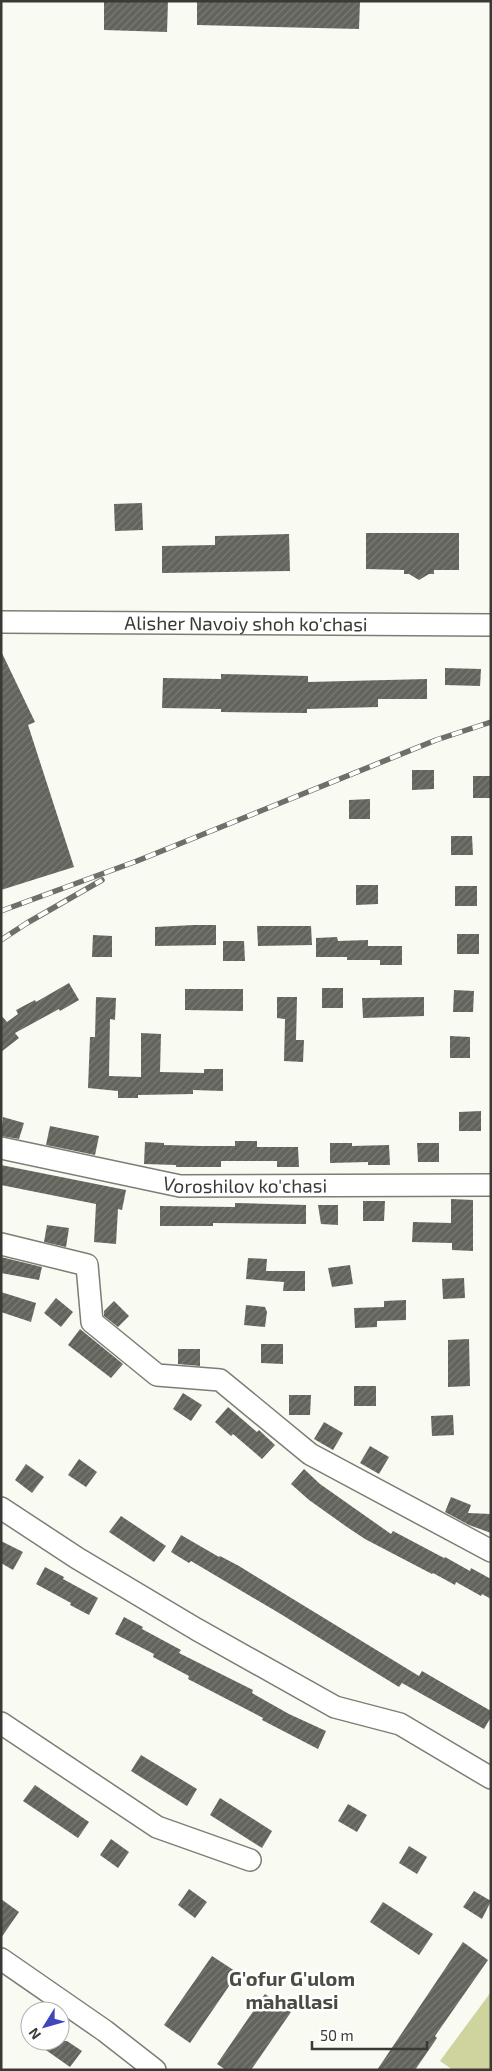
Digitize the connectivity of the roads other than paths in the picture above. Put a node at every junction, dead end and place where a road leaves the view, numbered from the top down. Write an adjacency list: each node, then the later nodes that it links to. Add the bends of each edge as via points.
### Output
1 (1, 622): 2 (street, Alisher Navoiy shoh ko'chasi)
2 (491, 625)
3 (1, 1148): 4 (street, Voroshilov ko'chasi, via 180,1186)
4 (491, 1184)
5 (1, 1244): 7 (street, via 87,1265 92,1322 157,1375 220,1380 310,1454)
6 (1, 1508): 9 (street, via 196,1629 335,1707 400,1724)
7 (491, 1552)
8 (1, 1723): 10 (street, via 157,1826)
9 (491, 1778)
10 (250, 1860)
11 (1, 1959): 12 (street)
12 (155, 2070)

